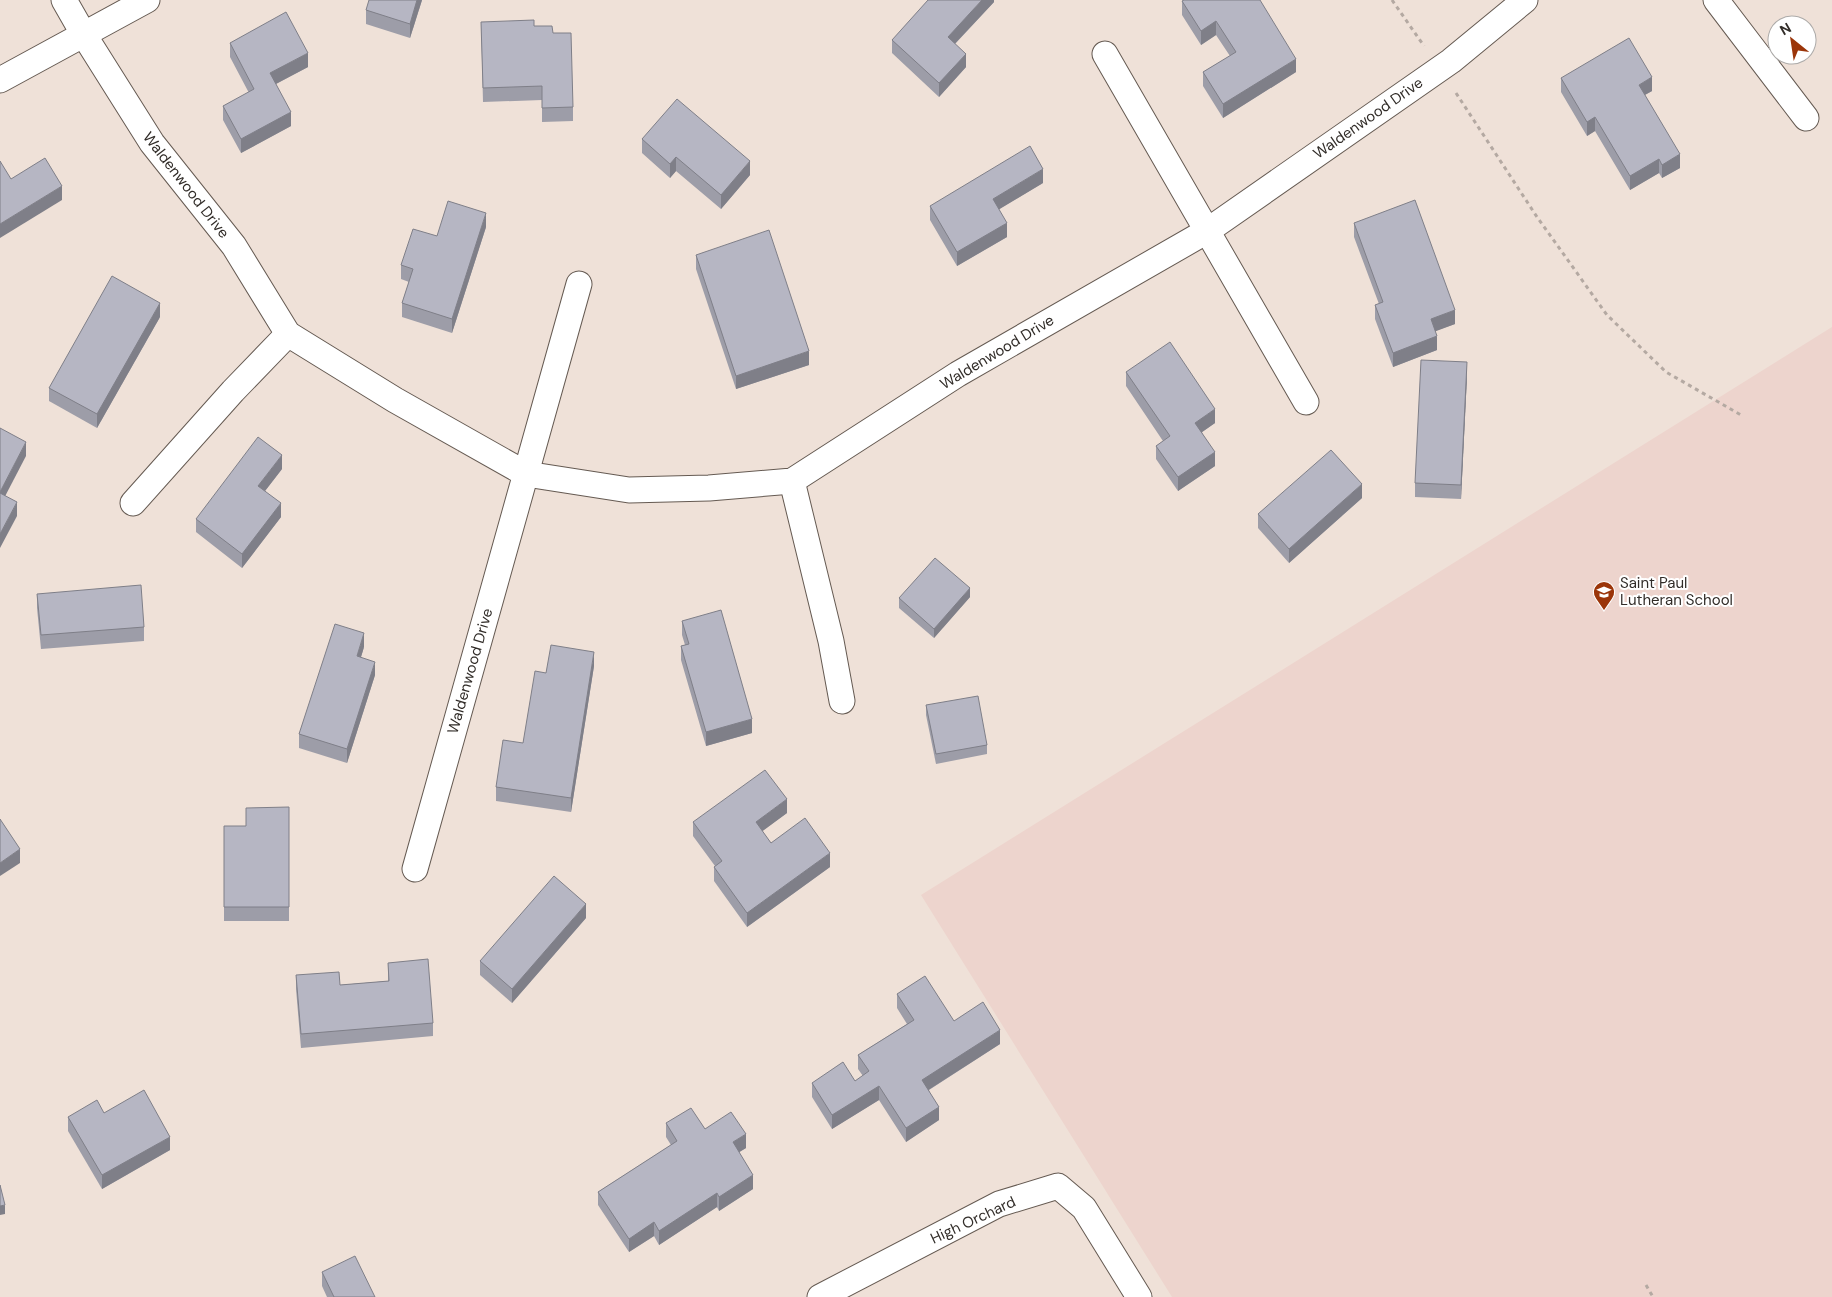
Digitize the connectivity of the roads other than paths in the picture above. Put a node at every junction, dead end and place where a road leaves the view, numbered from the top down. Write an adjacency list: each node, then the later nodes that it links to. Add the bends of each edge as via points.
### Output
1 (64, 0): 5 (street, Waldenwood Drive)
2 (147, 0): 5 (street)
3 (1524, 0): 9 (street, Waldenwood Drive, via 1440,68)
4 (1716, 0): 8 (street)
5 (84, 35): 7 (street); 11 (street, Waldenwood Drive, via 152,143 234,246)
6 (1105, 54): 9 (street)
7 (0, 80)
8 (1806, 118)
9 (1207, 231): 12 (street); 14 (street, Waldenwood Drive, via 958,374)
10 (579, 284): 13 (street, Waldenwood Drive)
11 (288, 334): 13 (street, Waldenwood Drive, via 395,400); 15 (street)
12 (1306, 402)
13 (526, 474): 14 (street, Waldenwood Drive, via 629,490); 17 (street, Waldenwood Drive)
14 (792, 481): 16 (street, via 831,641)
15 (133, 502)
16 (842, 701)
17 (415, 868)
18 (820, 1297): 19 (street, High Orchard, via 1000,1204 1058,1186 1084,1208)
19 (1139, 1297)

